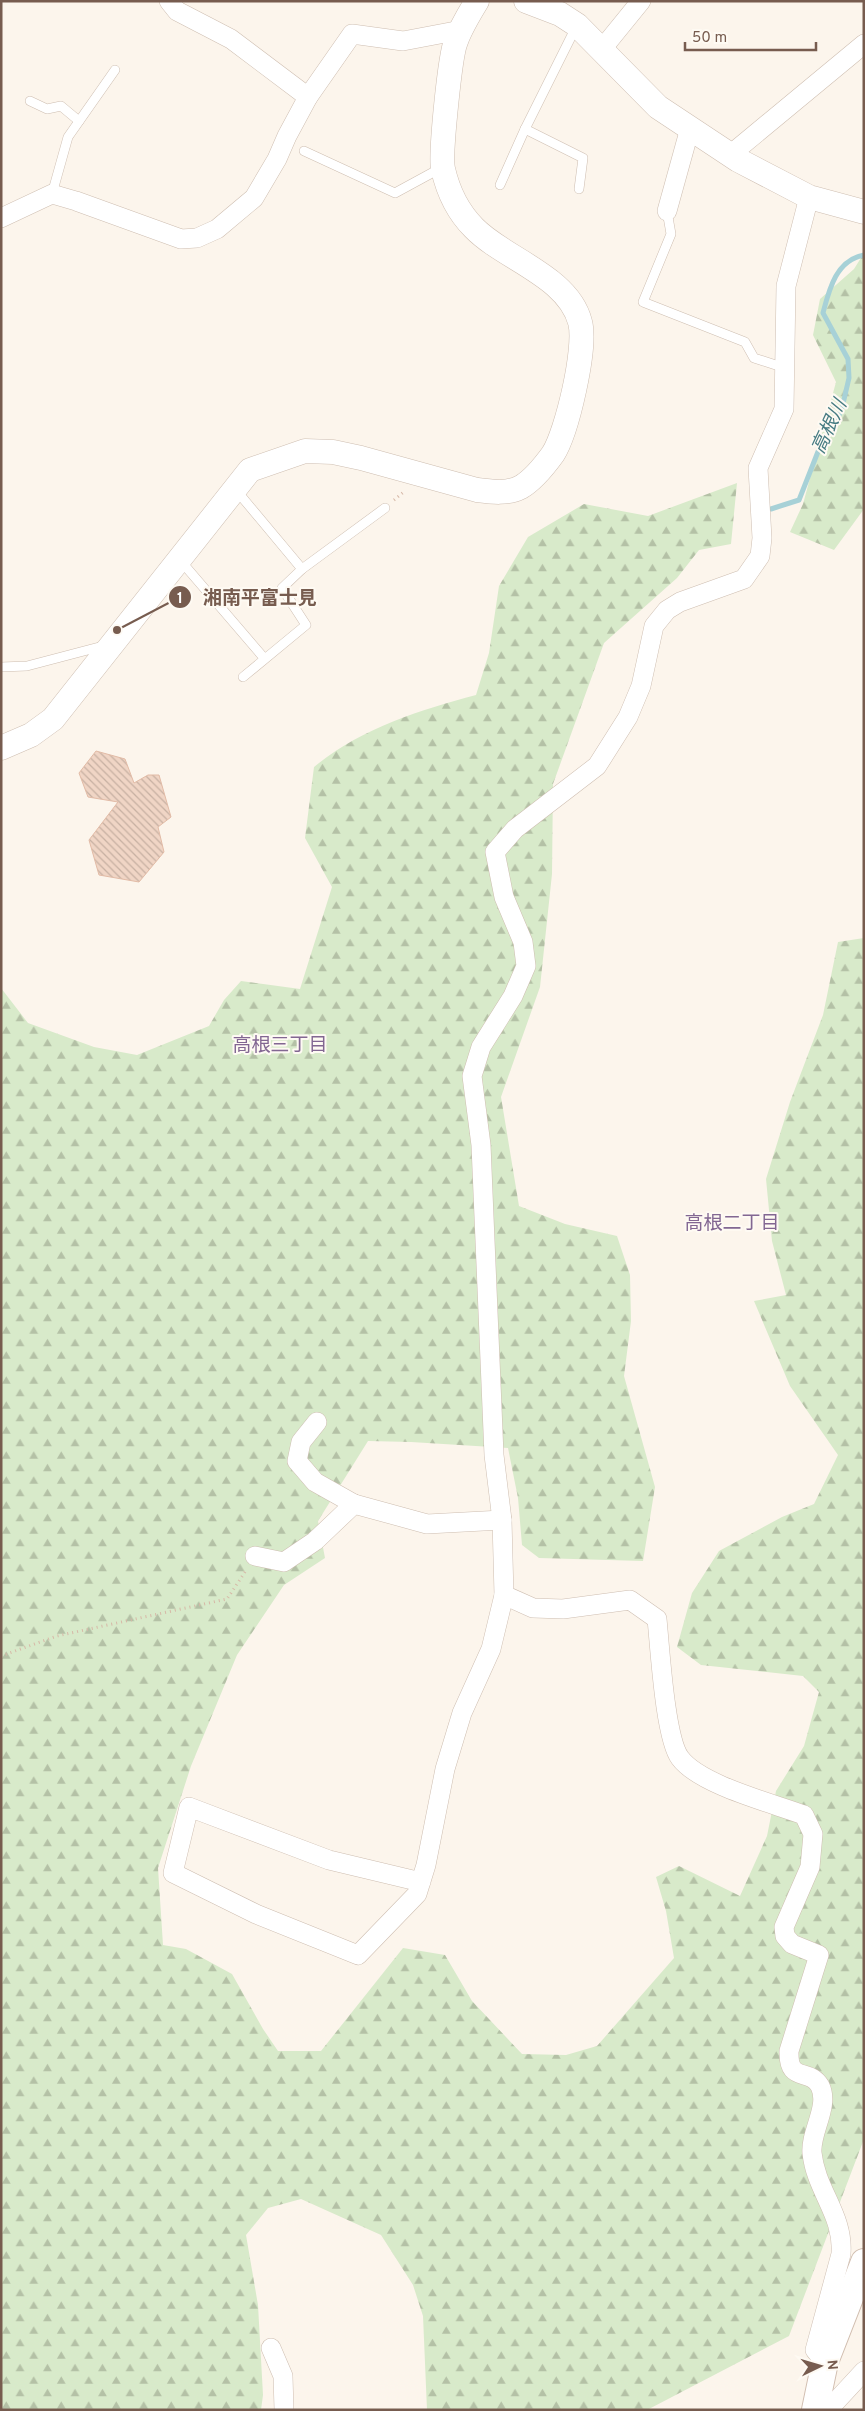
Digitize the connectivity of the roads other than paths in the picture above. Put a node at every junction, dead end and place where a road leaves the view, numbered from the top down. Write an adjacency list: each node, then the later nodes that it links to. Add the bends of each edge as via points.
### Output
1 (169, 1): 10 (street, via 177,11 232,39)
2 (477, 1): 6 (street)
3 (526, 1): 5 (street, via 560,14)
4 (641, 1): 8 (street)
5 (577, 25): 8 (street); 14 (lane)
6 (461, 30): 10 (street, via 403,41 352,34); 17 (street, via 452,58)
7 (864, 44): 16 (street)
8 (602, 49): 13 (street, via 658,106)
9 (115, 70): 12 (lane)
10 (308, 97): 20 (street, via 254,198 217,229 197,238 181,239)
11 (30, 101): 12 (lane, via 47,109 61,106)
12 (79, 121): 20 (lane, via 68,137)
13 (690, 128): 16 (street); 22 (street)
14 (525, 129): 18 (lane); 19 (lane, via 583,158)
15 (304, 151): 17 (lane, via 395,193)
16 (730, 155): 21 (street)
17 (442, 167): 26 (street, via 457,207 475,229 549,281 572,306 580,322 582,347 576,378 553,454 532,478 508,492 477,490 332,452 304,451 250,470)
18 (500, 184)
19 (579, 189)
20 (52, 194): 24 (street)
21 (809, 197): 23 (street); 25 (street, via 786,286)
22 (667, 211): 25 (lane, via 671,234 642,302 745,342 754,358)
23 (864, 212)
24 (1, 218)
25 (785, 368): 37 (street, via 784,409 758,468 760,556 744,579 680,602 667,610 654,626 642,686 628,717 597,766 516,829 495,852 504,898 523,942 526,966 513,996 482,1047 472,1076 481,1145 494,1455)
26 (234, 488): 28 (street); 29 (lane)
27 (385, 508): 29 (lane)
28 (178, 558): 30 (street); 31 (lane)
29 (302, 569): 31 (lane, via 282,588 306,625)
30 (113, 643): 32 (lane, via 27,666); 34 (street, via 53,719 31,735)
31 (264, 658): 33 (lane)
32 (1, 667)
33 (243, 677)
34 (1, 748)
35 (317, 1422): 36 (street, via 301,1442 297,1461 315,1482)
36 (354, 1504): 37 (street, via 427,1524); 38 (street, via 315,1541 284,1562)
37 (502, 1520): 39 (street)
38 (255, 1556)
39 (504, 1595): 40 (street, via 491,1649 462,1713); 43 (street, via 533,1608 563,1609 630,1600 657,1619 670,1730 679,1757 696,1773 804,1815 813,1834 810,1867 784,1927 785,1936 792,1944 819,1955 788,2051 788,2064 796,2073 814,2079 824,2099 812,2141 812,2154 818,2181 838,2222 842,2240 815,2350)
40 (421, 1882): 40 (street, via 417,1894 358,1955 256,1914 173,1873 188,1807 329,1860)
41 (864, 2262): 43 (main road)
42 (271, 2348): 45 (street, via 283,2376)
43 (825, 2362): 46 (main road)
44 (864, 2371): 47 (street)
45 (284, 2410)
46 (815, 2410)
47 (828, 2410)

